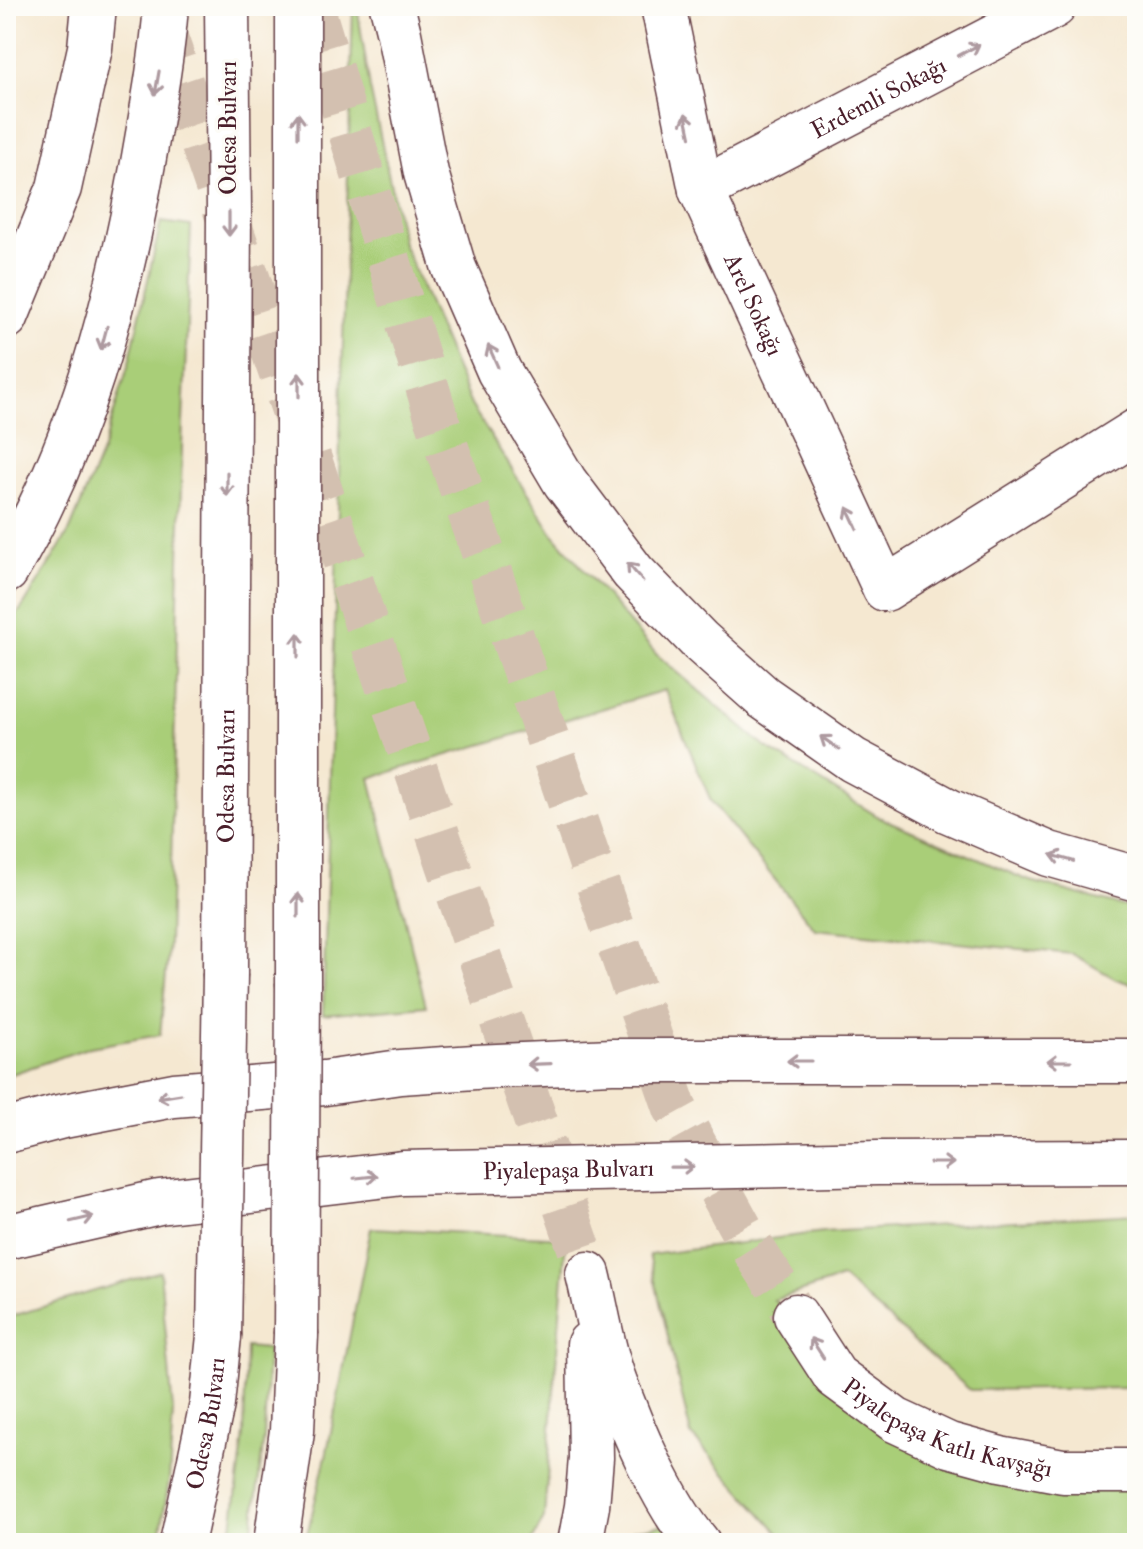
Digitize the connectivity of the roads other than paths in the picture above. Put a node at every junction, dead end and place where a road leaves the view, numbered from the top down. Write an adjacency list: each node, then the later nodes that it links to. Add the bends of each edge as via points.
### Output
1 (94, 6): 9 (main road, via 90,48 59,188)
2 (166, 6): 11 (main road, one-way to 11, via 137,196 101,348 58,468)
3 (227, 6): 19 (main road, Odesa Bulvarı, one-way to 19, bridge, via 219,1336 212,1404)
4 (298, 6): 20 (main road, one-way to 4, bridge, via 292,1431 296,1334)
5 (392, 6): 12 (main road, one-way to 5, via 1049,854 949,811 853,760 763,697 633,572 565,482 506,383 454,268 426,173)
6 (663, 6): 8 (main road, Arel Sokağı, one-way to 6)
7 (1054, 6): 8 (main road, Erdemli Sokağı, one-way to 7)
8 (701, 190): 10 (main road, Arel Sokağı, one-way to 8, via 885,589)
9 (6, 317)
10 (1137, 431)
11 (6, 571)
12 (1137, 879)
13 (1137, 1061): 14 (main road, one-way to 14, via 612,1061 475,1067 174,1095)
14 (6, 1131)
15 (1137, 1162): 16 (main road, Piyalepaşa Bulvarı, one-way to 15, via 159,1202 403,1173)
16 (6, 1237)
17 (796, 1316): 18 (main road, Piyalepaşa Katlı Kavşağı, one-way to 17, via 1063,1471 949,1445 895,1420 835,1376)
18 (1137, 1471)
19 (182, 1543)
20 (276, 1543)
21 (580, 1543): 22 (main road, via 591,1458 588,1274 612,1375 647,1458)
22 (698, 1543)

